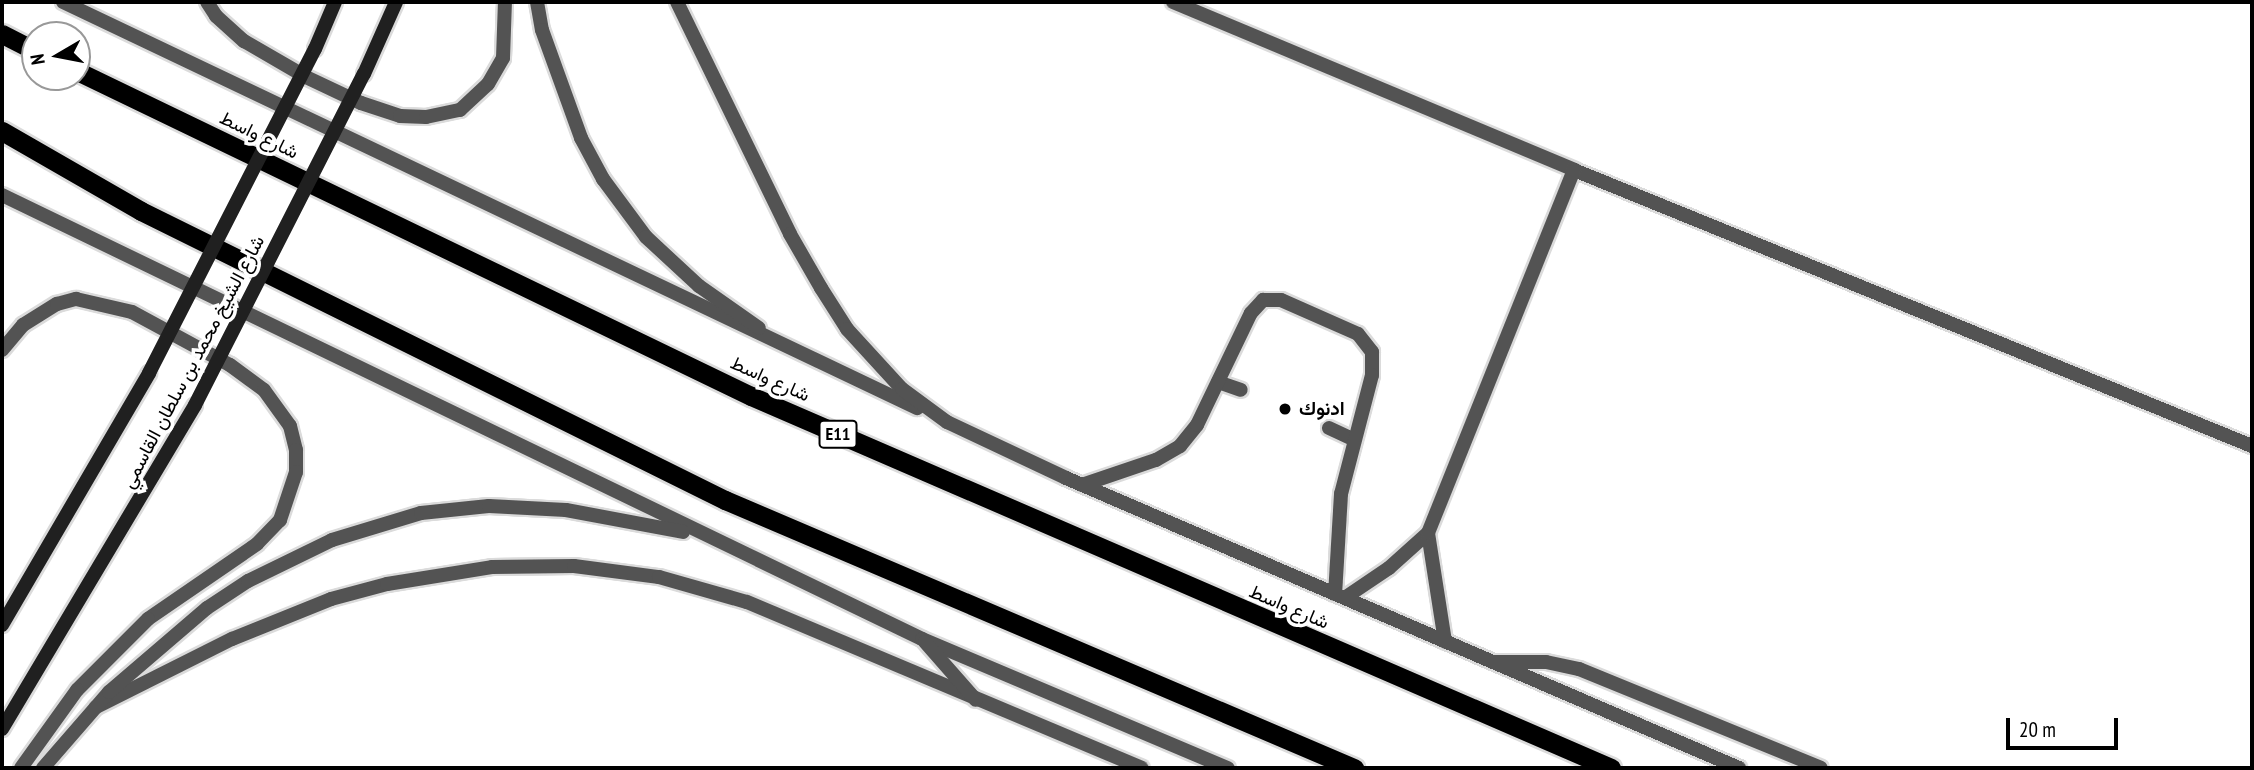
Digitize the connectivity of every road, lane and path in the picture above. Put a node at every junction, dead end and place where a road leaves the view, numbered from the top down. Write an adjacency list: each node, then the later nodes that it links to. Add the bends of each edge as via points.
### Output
1 (63, 2): 15 (street)
2 (207, 2): 5 (street, via 244,41 306,77 361,103 400,116 426,117 460,110 488,84 503,58)
3 (335, 2): 27 (main road, شارع الشيخ محمد بن سلطان القاسمي, bridge, via 149,373)
4 (396, 2): 33 (main road, شارع الشيخ محمد بن سلطان القاسمي, bridge, via 195,405)
5 (505, 2)
6 (537, 2): 15 (street, via 542,30 572,113 603,179 646,237 699,286)
7 (677, 2): 19 (street, via 821,288 872,359 902,389)
8 (1173, 2): 13 (street)
9 (2, 34): 10 (highway)
10 (21, 44)
11 (91, 78): 39 (highway, شارع واسط / E11, via 751,396)
12 (2, 131): 38 (highway, via 141,211 725,500)
13 (1574, 170): 22 (street); 24 (street)
14 (2, 195): 25 (street)
15 (789, 349): 19 (street)
16 (2, 350): 34 (street, via 23,324 57,304 76,299 132,312 230,365 264,390 290,426 296,450 296,472 279,520 248,550 148,618 77,690)
17 (1218, 382): 18 (street); 21 (street, via 1256,306 1264,300 1281,300 1358,334 1372,352 1373,374); 23 (street, via 1197,425 1180,446 1156,460)
18 (1241, 390)
19 (947, 422): 23 (street)
20 (1329, 428): 21 (street)
21 (1353, 439): 26 (street, via 1338,518)
22 (2252, 446)
23 (1082, 485): 26 (street)
24 (1428, 533): 26 (street, via 1390,568); 29 (street)
25 (701, 535): 28 (street); 32 (street, via 528,506 421,513 376,524 248,581 170,638)
26 (1341, 596): 29 (street)
27 (2, 625)
28 (922, 639): 31 (street); 37 (street)
29 (1446, 642): 30 (street)
30 (1493, 662): 40 (street); 41 (street, via 1546,662 1579,669)
31 (976, 700): 32 (street, via 704,588 615,570 533,565 434,575 331,600 232,639); 36 (street)
32 (92, 709): 35 (street)
33 (2, 729)
34 (21, 768)
35 (43, 768)
36 (1141, 768)
37 (1228, 768)
38 (1354, 768)
39 (1611, 768)
40 (1739, 768)
41 (1821, 768)

